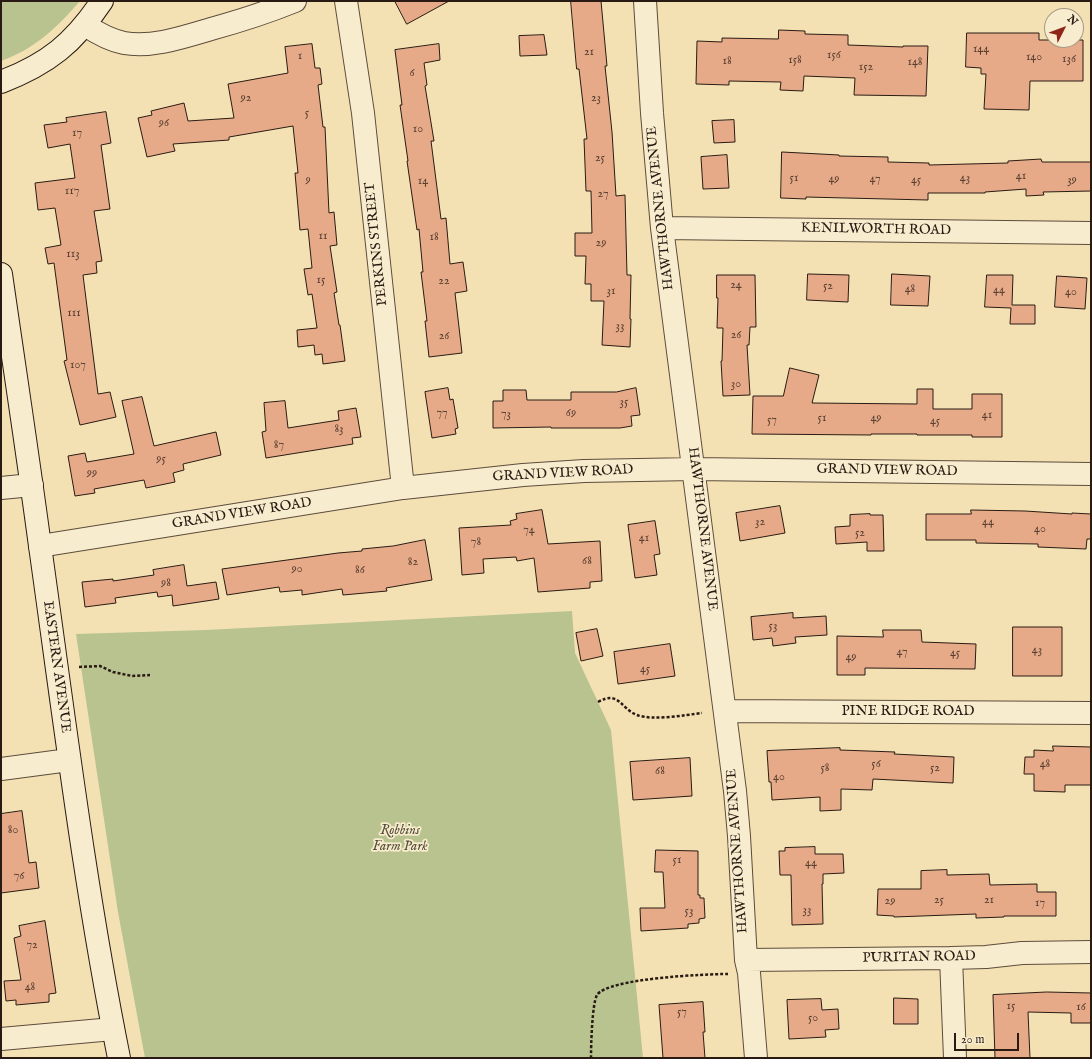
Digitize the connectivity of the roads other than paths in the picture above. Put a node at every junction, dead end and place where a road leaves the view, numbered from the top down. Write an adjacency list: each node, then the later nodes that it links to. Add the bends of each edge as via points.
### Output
1 (102, 1): 5 (street)
2 (295, 1): 5 (street, via 194,34 143,44 114,40)
3 (346, 1): 15 (street, PERKINS STREET, via 363,113)
4 (645, 1): 7 (street, HAWTHORNE AVENUE)
5 (85, 25): 6 (street, via 64,47 46,60)
6 (1, 82)
7 (662, 228): 8 (street, KENILWORTH ROAD); 11 (street, HAWTHORNE AVENUE)
8 (1091, 233)
9 (1, 274): 10 (street, EASTERN AVENUE)
10 (4, 315): 13 (street, EASTERN AVENUE)
11 (694, 469): 12 (street, GRAND VIEW ROAD); 15 (street, GRAND VIEW ROAD, via 584,471); 17 (street, HAWTHORNE AVENUE)
12 (1091, 474)
13 (32, 485): 14 (street); 16 (street, EASTERN AVENUE)
14 (1, 488)
15 (403, 488): 16 (street, GRAND VIEW ROAD)
16 (40, 546): 19 (street, EASTERN AVENUE)
17 (725, 711): 18 (street, PINE RIDGE ROAD); 23 (street, HAWTHORNE AVENUE, via 740,836)
18 (1091, 713)
19 (69, 760): 20 (street); 24 (street, EASTERN AVENUE)
20 (1, 769)
21 (1091, 952): 22 (street, PURITAN ROAD)
22 (951, 958): 23 (street, PURITAN ROAD); 28 (street)
23 (747, 966): 27 (street, HAWTHORNE AVENUE)
24 (113, 1029): 25 (street); 26 (street, EASTERN AVENUE)
25 (1, 1039)
26 (119, 1058)
27 (756, 1058)
28 (955, 1058)

